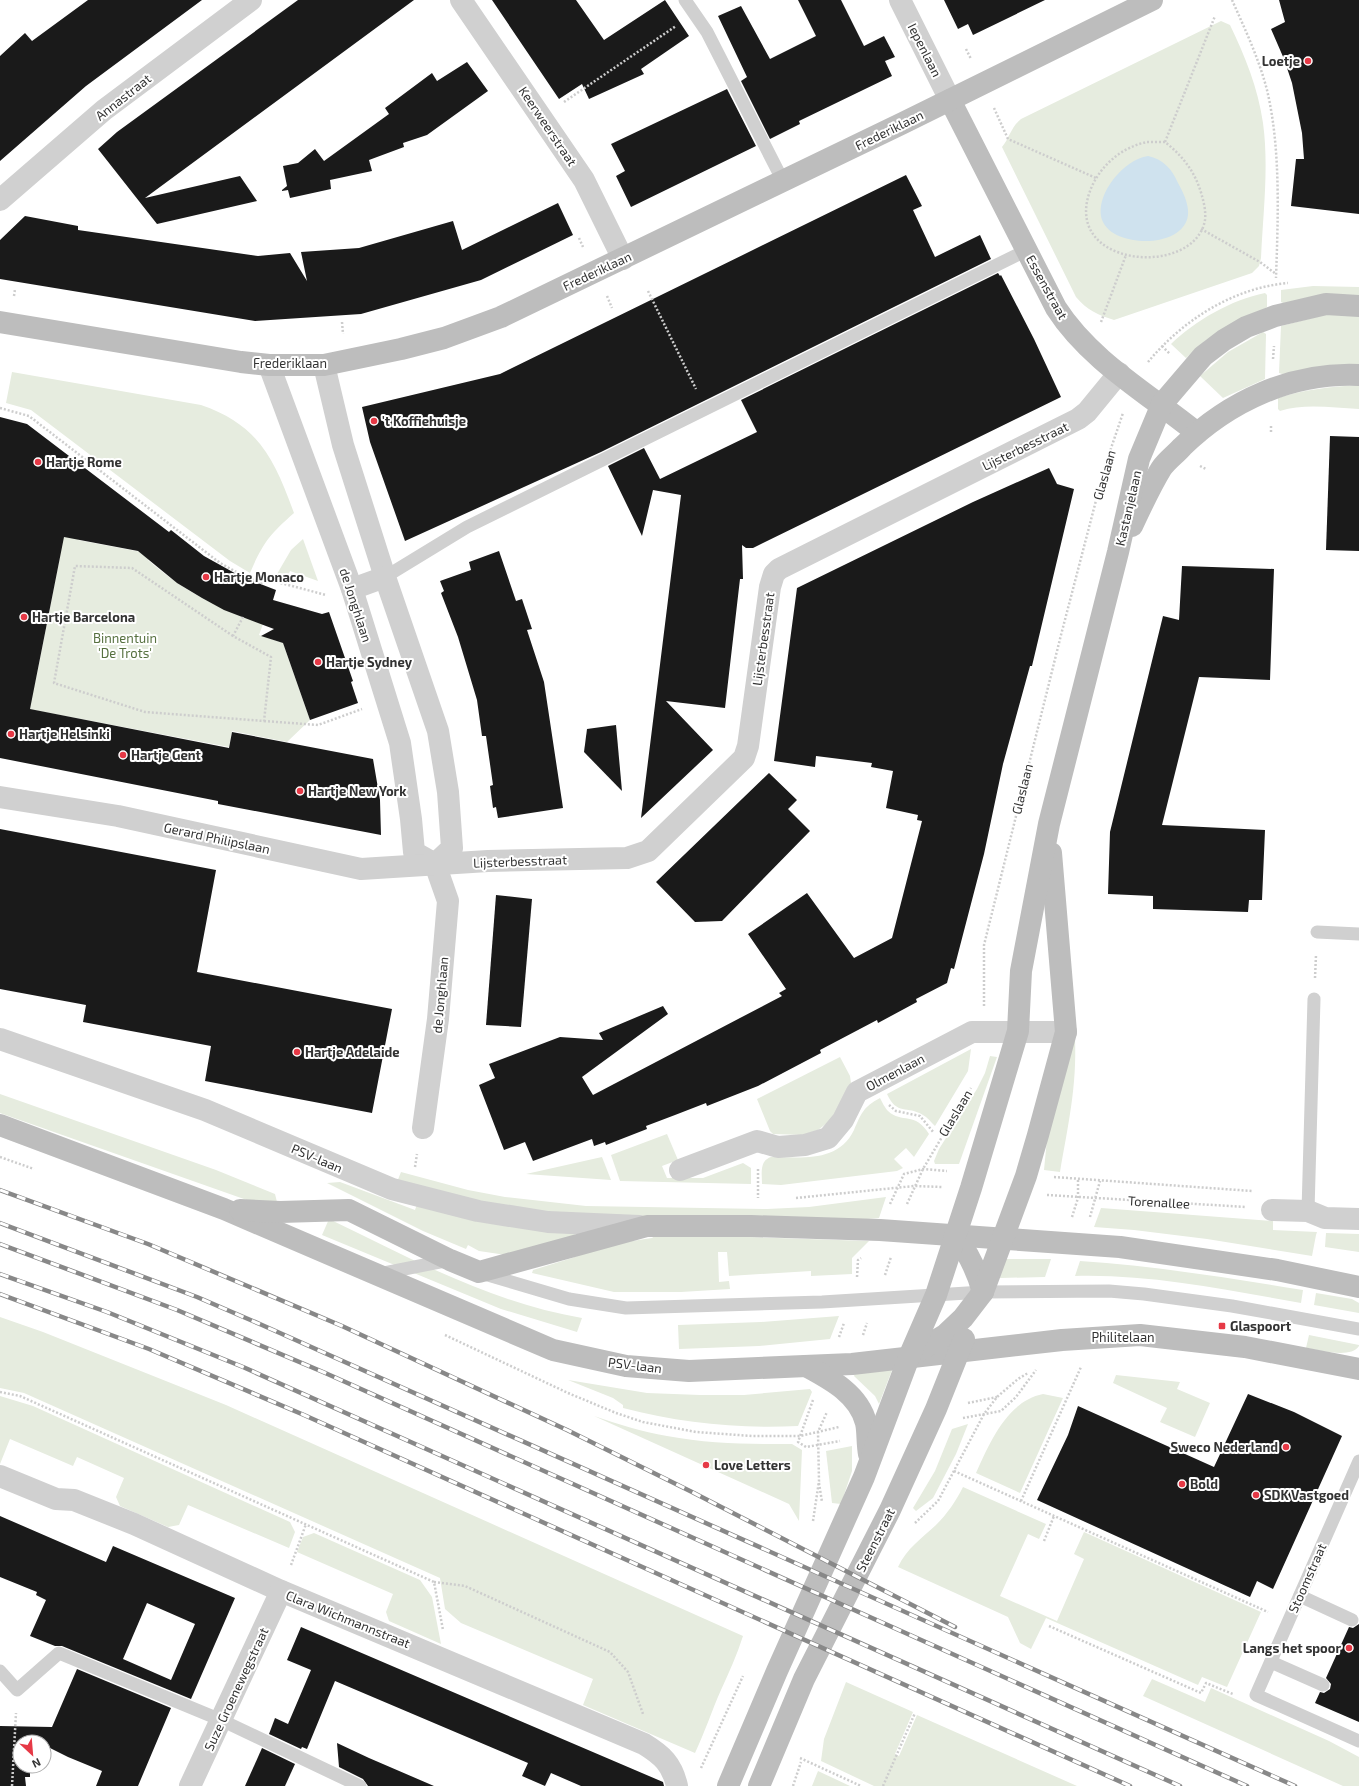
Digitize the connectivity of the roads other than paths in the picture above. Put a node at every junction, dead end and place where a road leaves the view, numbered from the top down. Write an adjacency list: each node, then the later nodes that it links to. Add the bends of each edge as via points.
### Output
1 (251, 0): 8 (street, Annastraat, via 104,110)
2 (461, 0): 10 (street, Keerweerstraat, via 584,180)
3 (685, 0): 7 (lane, via 707,32)
4 (900, 0): 6 (street, Iepenlaan)
5 (1152, 0): 6 (main road, Frederiklaan)
6 (950, 100): 7 (main road, Frederiklaan); 9 (main road, Essenstraat)
7 (783, 181): 10 (main road, Frederiklaan)
8 (0, 200)
9 (1027, 250): 16 (main road, Essenstraat, via 1065,322); 20 (lane, via 467,527)
10 (623, 259): 14 (main road, Frederiklaan, via 508,314 472,328 402,349)
11 (1359, 306): 17 (main road, Kastanjelaan, via 1326,304 1275,316 1246,327 1203,356)
12 (0, 322): 13 (main road, Frederiklaan)
13 (269, 365): 14 (main road, Frederiklaan); 21 (street, de Jonghlaan)
14 (324, 365): 20 (street, via 343,445)
15 (1359, 375): 18 (main road, Kastanjelaan, via 1339,374 1272,388 1246,399)
16 (1127, 379): 17 (main road, Essenstraat); 24 (street, Lijsterbesstraat, via 1078,419 779,568 774,574 770,588 748,746 744,758 648,851 627,858)
17 (1162, 404): 18 (main road, Essenstraat); 19 (main road, Kastanjelaan, via 1139,459)
18 (1197, 433): 19 (main road, Kastanjelaan, via 1162,468)
19 (1118, 552): 23 (main road)
20 (385, 577): 21 (street); 24 (street, via 438,731 448,792 452,848)
21 (352, 589): 24 (street, de Jonghlaan, via 400,743 414,852)
22 (0, 797): 24 (street, Gerard Philipslaan, via 118,816 361,869)
23 (1049, 824): 28 (main road, via 1021,971); 29 (main road)
24 (435, 864): 32 (street, de Jonghlaan, via 448,901 438,1019)
25 (1317, 932): 26 (lane)
26 (1359, 934)
27 (1314, 999): 36 (lane)
28 (1018, 1031): 29 (street, Olmenlaan); 33 (street, Olmenlaan, via 972,1032 857,1092 843,1120 828,1138 806,1145 778,1147 757,1141); 39 (main road)
29 (1066, 1032): 40 (main road, via 1026,1176)
30 (0, 1039): 38 (street, PSV-laan, via 205,1110 392,1189 478,1211 548,1222)
31 (0, 1125): 34 (main road, PSV-laan)
32 (423, 1128)
33 (680, 1170)
34 (224, 1209): 41 (main road, PSV-laan, via 280,1212 349,1210); 43 (main road, PSV-laan)
35 (1272, 1210): 36 (street)
36 (1308, 1211): 37 (street, via 1325,1218)
37 (1359, 1219)
38 (646, 1226): 39 (main road, PSV-laan, via 758,1226); 42 (main road, PSV-laan)
39 (955, 1235): 40 (main road); 45 (main road, via 969,1254); 46 (main road)
40 (1003, 1239): 44 (main road, via 1120,1247 1172,1254 1277,1270); 45 (main road)
41 (450, 1260): 42 (main road, PSV-laan); 43 (lane)
42 (479, 1272): 46 (lane, PSV-laan, via 569,1299 626,1308 822,1302)
43 (379, 1274): 50 (main road, PSV-laan, via 554,1350 626,1366 689,1371)
44 (1359, 1287)
45 (984, 1292): 46 (lane); 47 (lane, via 1109,1291 1144,1294 1306,1318); 48 (main road, Steenstraat)
46 (936, 1295): 48 (main road, via 937,1319); 49 (main road)
47 (1359, 1329)
48 (952, 1343): 49 (main road, Philitelaan); 51 (main road, Philitelaan, via 1140,1335 1245,1347); 67 (main road, Steenstraat, via 936,1409 893,1503 804,1679)
49 (909, 1357): 50 (main road, PSV-laan, via 852,1364); 52 (main road)
50 (806, 1366): 52 (main road, via 840,1386 856,1403 866,1422)
51 (1359, 1369)
52 (869, 1461): 66 (main road)
53 (1359, 1461): 56 (lane, Stoomstraat)
54 (0, 1476): 55 (street, Clara Wichmannstraat, via 56,1499 74,1500 134,1524)
55 (281, 1591): 61 (street, Suze Groenewegstraat); 65 (street, Clara Wichmannstraat, via 644,1744 661,1755 674,1774)
56 (1300, 1596): 57 (lane); 58 (lane, Stoomstraat)
57 (1352, 1620)
58 (1271, 1662): 60 (lane); 62 (lane, Stoomstraat, via 1256,1695)
59 (0, 1670): 61 (lane, via 17,1690 59,1653)
60 (1323, 1685)
61 (221, 1720): 63 (street, Suze Groenewegstraat); 64 (lane)
62 (1359, 1741)
63 (190, 1786)
64 (360, 1786)
65 (677, 1786)
66 (728, 1786)
67 (759, 1786)

